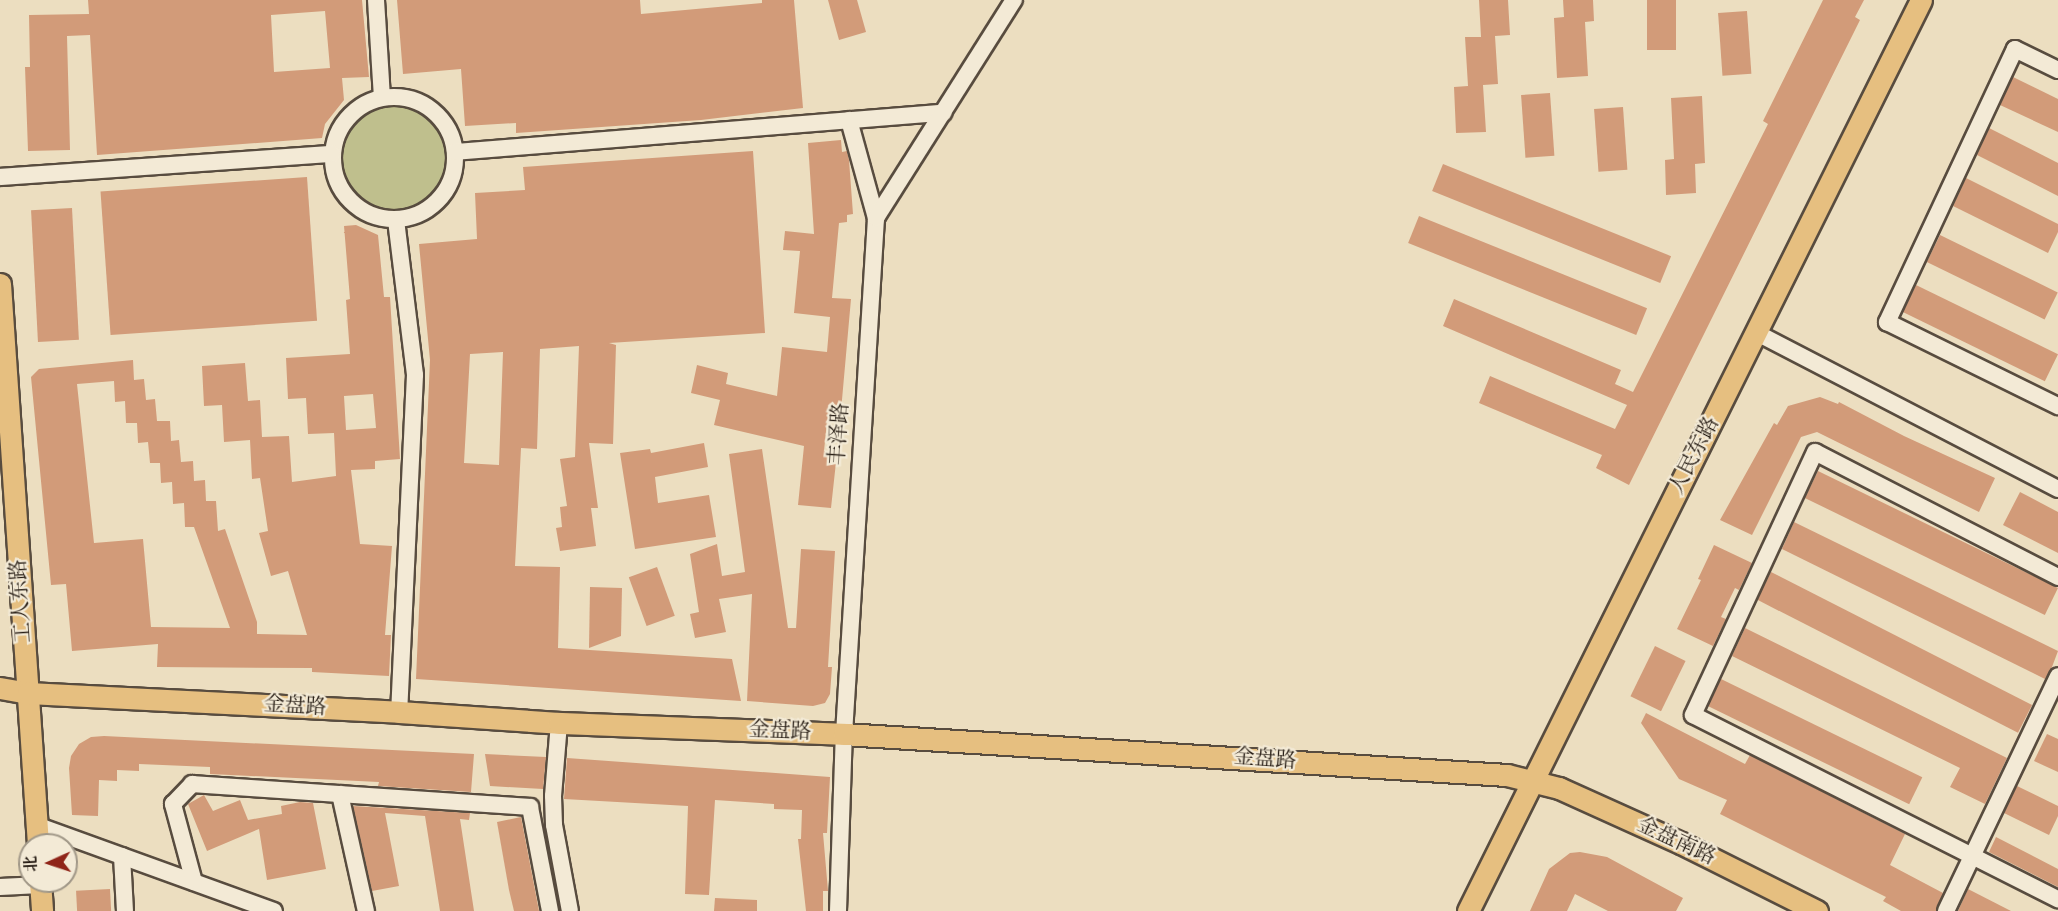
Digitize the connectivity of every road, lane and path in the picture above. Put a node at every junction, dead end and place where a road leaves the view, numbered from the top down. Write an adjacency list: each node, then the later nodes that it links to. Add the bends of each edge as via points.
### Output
1 (376, 0): 5 (street)
2 (1014, 0): 6 (street, 丰泽路)
3 (1921, 0): 14 (main road, 人民东路)
4 (2058, 70): 15 (street, via 2015,49 1887,322)
5 (382, 97): 8 (street, via 403,97 438,115); 9 (street, via 363,104 347,117)
6 (943, 113): 7 (street); 11 (street, 丰泽路)
7 (849, 120): 8 (street); 11 (street)
8 (455, 152): 12 (street, via 454,172 433,206)
9 (332, 154): 10 (street); 12 (street, via 334,175 357,208 375,217)
10 (0, 177)
11 (876, 218): 23 (street, 丰泽路)
12 (396, 220): 21 (street, via 415,375)
13 (0, 284): 20 (main road, 工人东路)
14 (1757, 333): 16 (street); 24 (main road, 人民东路)
15 (2058, 406)
16 (2058, 489)
17 (2058, 577): 29 (street, via 1815,452 1693,715)
18 (2058, 676): 29 (street)
19 (0, 688): 20 (main road, 金盘路)
20 (28, 693): 21 (main road, 金盘路); 26 (main road, 工人东路)
21 (399, 712): 22 (main road, 金盘路)
22 (559, 723): 23 (main road, 金盘路); 40 (street, via 554,825)
23 (844, 734): 24 (main road, 金盘路, via 1507,775); 41 (street, 丰泽路)
24 (1531, 780): 42 (main road, 人民东路); 43 (main road, 金盘南路, via 1559,788 1681,843)
25 (340, 794): 30 (street, via 192,784 173,804); 38 (street); 39 (street, via 530,807)
26 (37, 833)
27 (78, 845): 28 (street)
28 (122, 856): 30 (street); 36 (street)
29 (1970, 856): 34 (street); 44 (street)
30 (194, 882): 37 (street)
31 (18, 885): 32 (street)
32 (0, 887)
33 (41, 893): 35 (main road)
34 (2058, 899)
35 (42, 911)
36 (125, 911)
37 (274, 911)
38 (366, 911)
39 (550, 911)
40 (570, 911)
41 (838, 911)
42 (1468, 911)
43 (1817, 911)
44 (1946, 911)

